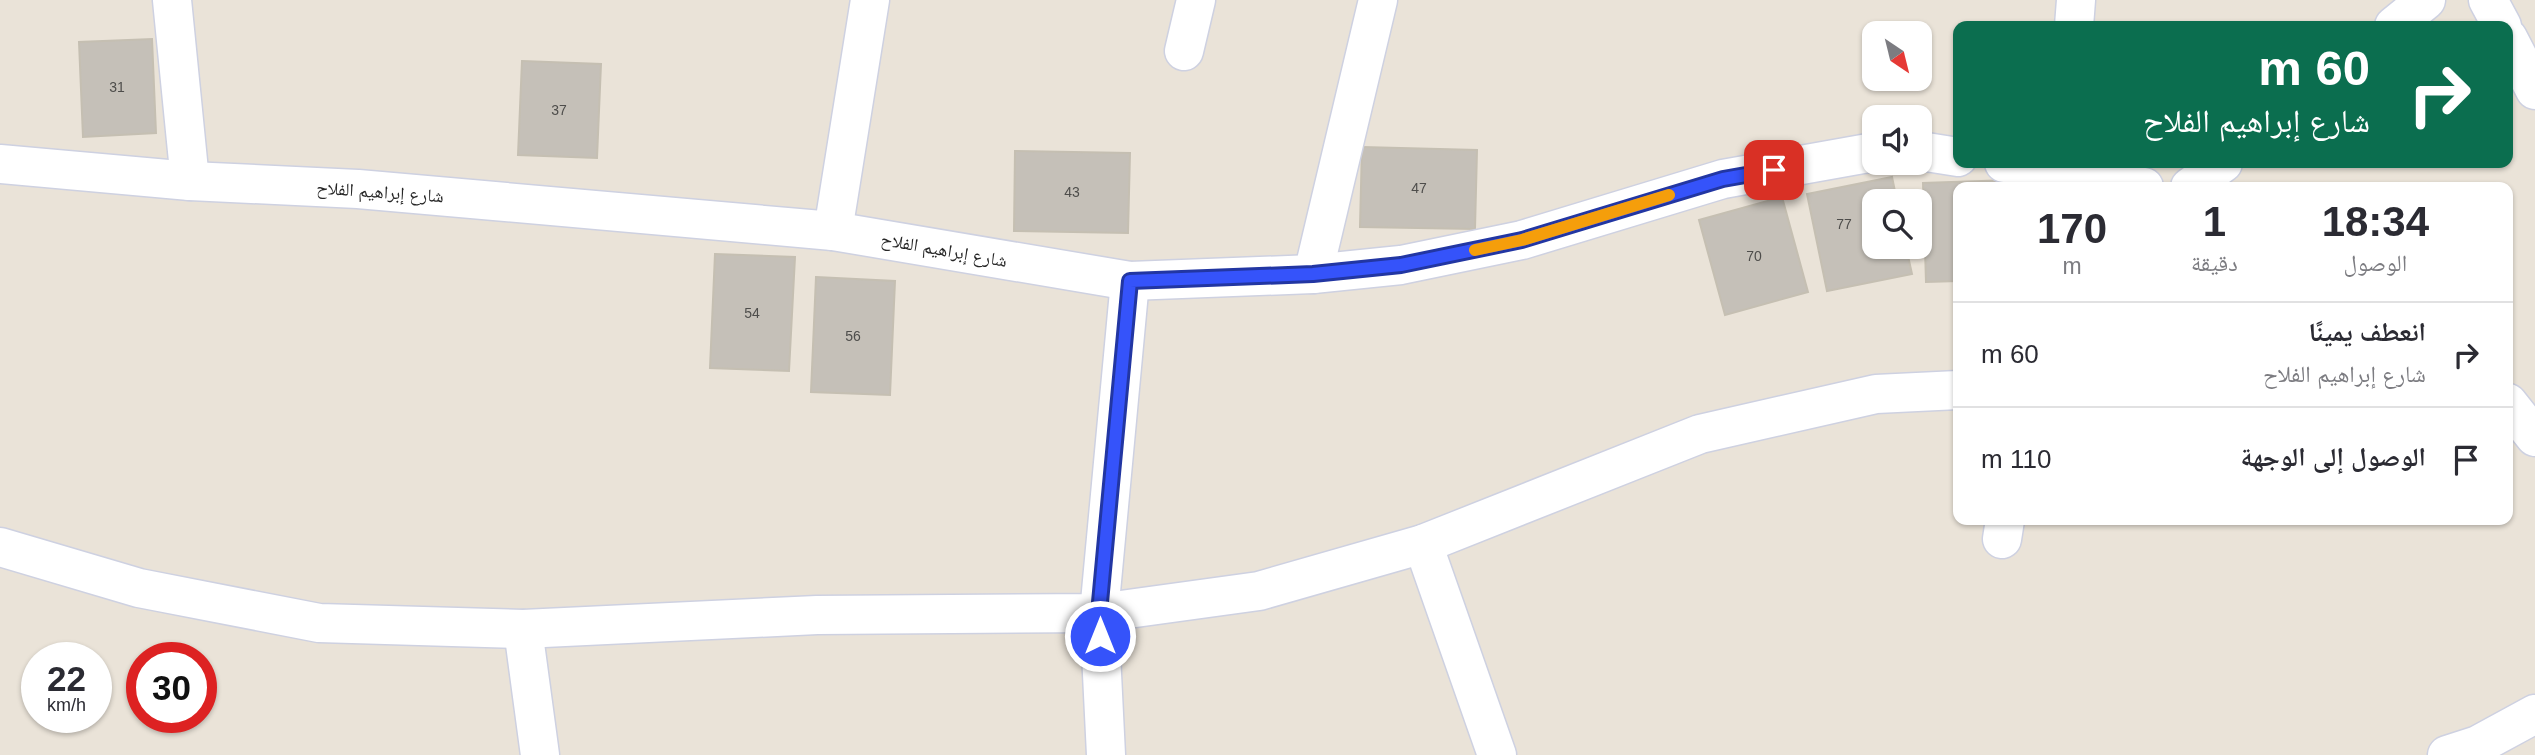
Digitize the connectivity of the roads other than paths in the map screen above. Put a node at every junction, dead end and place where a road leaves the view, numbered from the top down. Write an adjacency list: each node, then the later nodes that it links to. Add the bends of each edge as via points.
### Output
1 (172, 0): 21 (street)
2 (870, 0): 24 (street)
3 (1196, 0): 12 (street)
4 (1378, 0): 25 (street)
5 (2076, 0): 8 (street)
6 (2426, 0): 9 (street)
7 (2488, 0): 10 (street)
8 (2074, 21)
9 (2400, 21)
10 (2499, 21)
11 (2513, 48): 13 (street)
12 (1184, 51)
13 (2535, 90)
14 (1932, 153): 16 (street)
15 (1862, 154): 25 (street, شارع إبراهيم الفلاح, via 1723,179 1522,240 1401,265)
16 (1953, 155)
17 (0, 164): 21 (street, شارع إبراهيم الفلاح)
18 (2032, 168): 20 (street)
19 (2216, 168): 23 (street)
20 (2060, 173): 22 (street)
21 (190, 181): 24 (street, شارع إبراهيم الفلاح, via 358,189)
22 (2114, 182)
23 (2197, 182)
24 (833, 231): 26 (street, شارع إبراهيم الفلاح)
25 (1313, 274): 26 (street, شارع إبراهيم الفلاح)
26 (1130, 281): 32 (street)
27 (1953, 390): 30 (street, via 1876,394 1700,434)
28 (2513, 408): 29 (street)
29 (2535, 437)
30 (1423, 544): 32 (street, via 1259,591); 37 (street)
31 (0, 547): 33 (street, via 139,588 319,623)
32 (1099, 613): 33 (street, via 817,615); 36 (street)
33 (523, 629): 35 (street)
34 (2535, 714): 38 (street, via 2478,745)
35 (540, 755)
36 (1106, 755)
37 (1497, 755)
38 (2447, 755)

